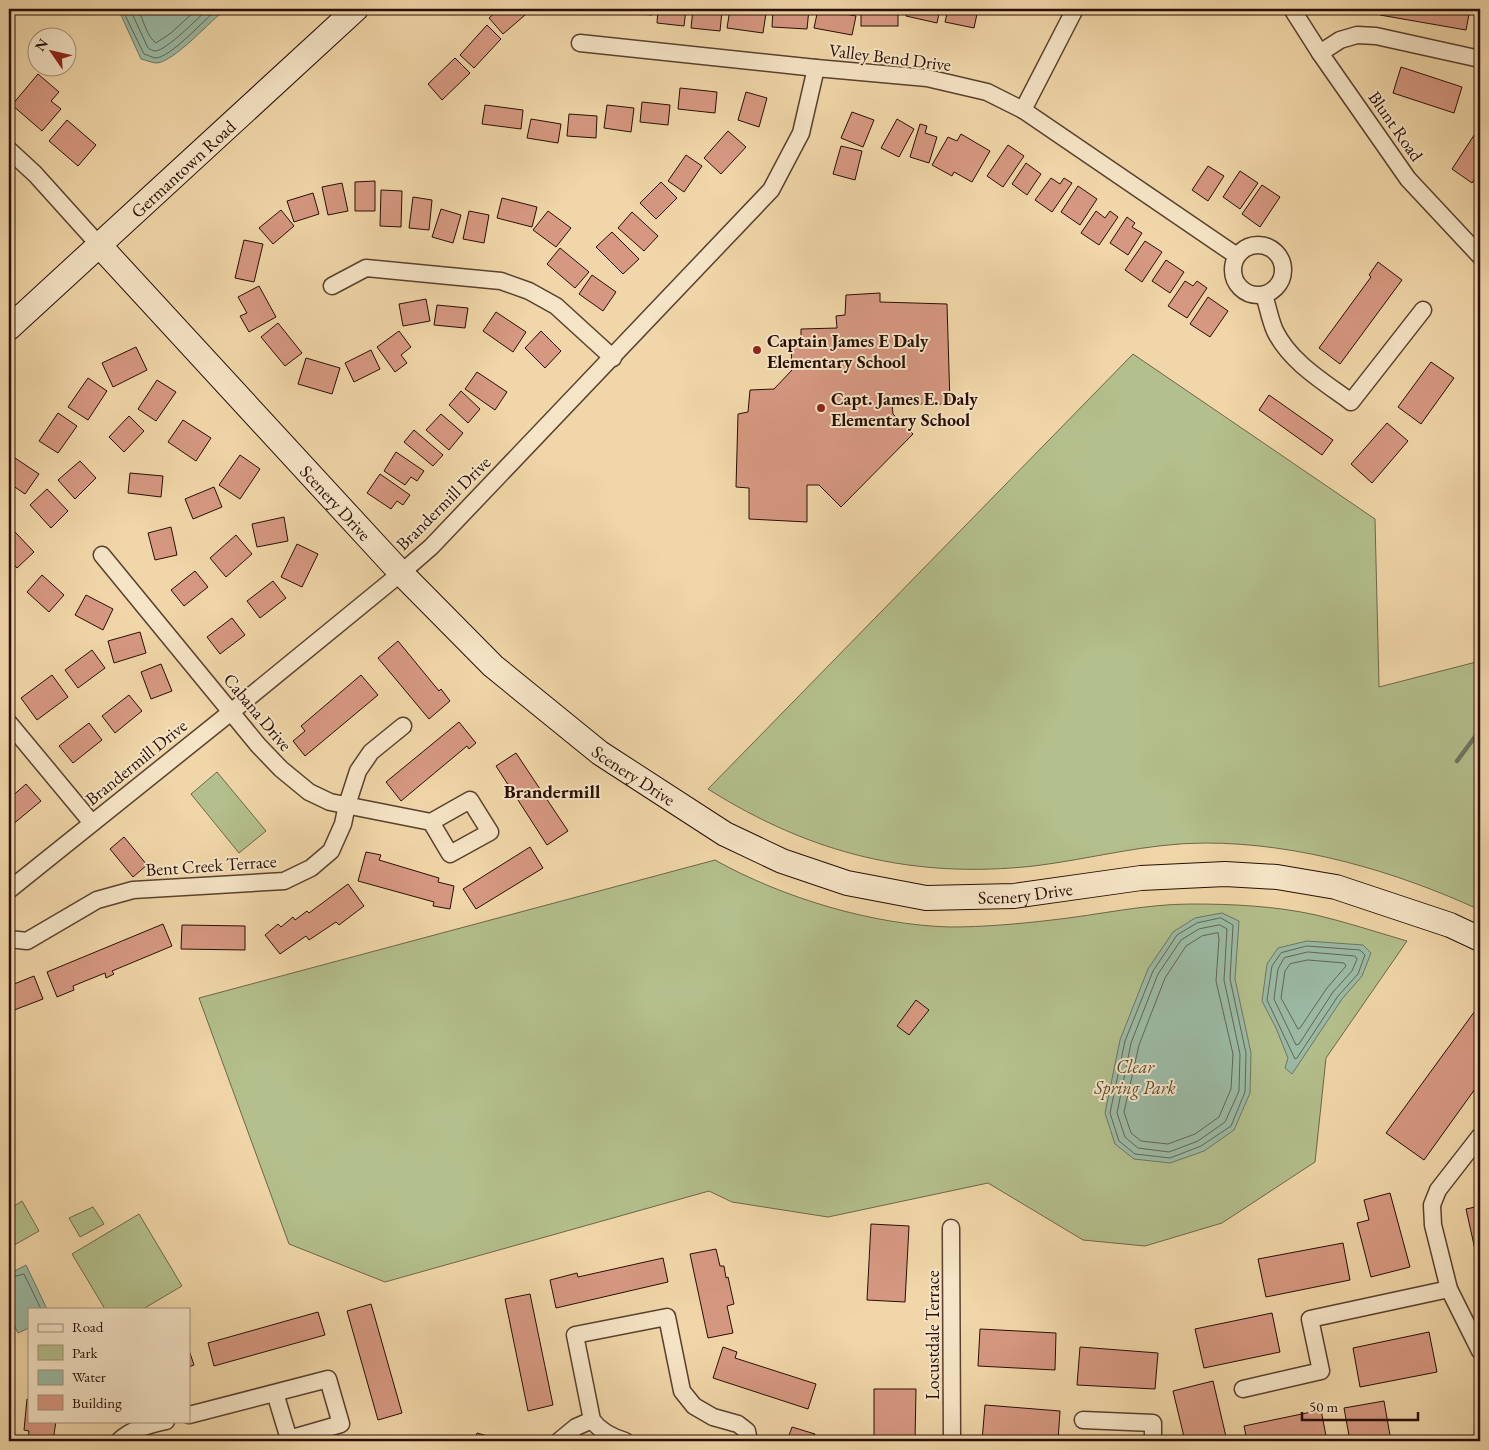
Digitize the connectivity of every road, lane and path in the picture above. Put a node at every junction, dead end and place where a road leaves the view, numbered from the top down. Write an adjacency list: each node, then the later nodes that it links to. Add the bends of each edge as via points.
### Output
1 (356, 9): 10 (street, Germantown Road)
2 (1075, 9): 8 (street)
3 (1292, 9): 5 (street, Blunt Road)
4 (580, 43): 7 (street, Valley Bend Drive)
5 (1320, 53): 6 (street, via 1340,40 1357,35 1376,36); 12 (street, Blunt Road, via 1408,179)
6 (1480, 59)
7 (816, 68): 8 (street, Valley Bend Drive, via 927,78 987,92); 17 (street, Brandermill Drive, via 802,133 771,190)
8 (1023, 110): 11 (street, Valley Bend Drive)
9 (9, 150): 10 (street, Scenery Drive)
10 (99, 245): 16 (street, Germantown Road); 19 (street, Scenery Drive)
11 (1237, 256): 14 (street, via 1233,272 1240,289 1251,295); 14 (street, via 1254,245 1276,253 1283,270 1280,281 1274,290)
12 (1480, 256)
13 (332, 286): 17 (street, via 366,268 501,281 556,306)
14 (1264, 295): 15 (street, via 1281,342 1311,372 1351,402)
15 (1423, 310)
16 (9, 328)
17 (613, 358): 19 (street, Brandermill Drive, via 431,547)
18 (102, 554): 20 (street, Cabana Drive)
19 (401, 573): 20 (street, Brandermill Drive); 28 (street, Scenery Drive, via 493,666 600,753 725,834 782,862 847,883 926,898 1014,896 1141,878 1226,874 1277,877 1344,890 1450,925)
20 (231, 712): 23 (street, Cabana Drive, via 281,769 309,792 330,802); 25 (street, Brandermill Drive)
21 (9, 724): 25 (street)
22 (403, 726): 23 (street, Bent Creek Terrace, via 371,752 358,771)
23 (347, 805): 24 (street, Cabana Drive); 27 (street, Bent Creek Terrace, via 331,851 311,868 284,881 133,890 98,900 27,941)
24 (431, 822)
25 (92, 823): 26 (street, Brandermill Drive)
26 (9, 890)
27 (9, 939)
28 (1480, 939)
29 (1480, 1136): 31 (street, via 1438,1190 1432,1206 1433,1225)
30 (952, 1228): 43 (street, Locustdale Terrace)
31 (1449, 1289): 32 (street); 33 (street, via 1310,1319 1321,1371)
32 (1479, 1344)
33 (1243, 1388)
34 (275, 1393): 34 (street, via 328,1379 341,1424 289,1439); 35 (street)
35 (190, 1415)
36 (592, 1420): 40 (street, via 576,1427); 41 (street, via 608,1435); 42 (street, via 575,1335 667,1317 682,1391 694,1406 712,1417 738,1424 747,1431)
37 (1083, 1420): 44 (street, via 1153,1423)
38 (162, 1422): 39 (street, via 141,1428)
39 (119, 1441)
40 (559, 1441)
41 (625, 1441)
42 (750, 1441)
43 (952, 1441)
44 (1153, 1441)

